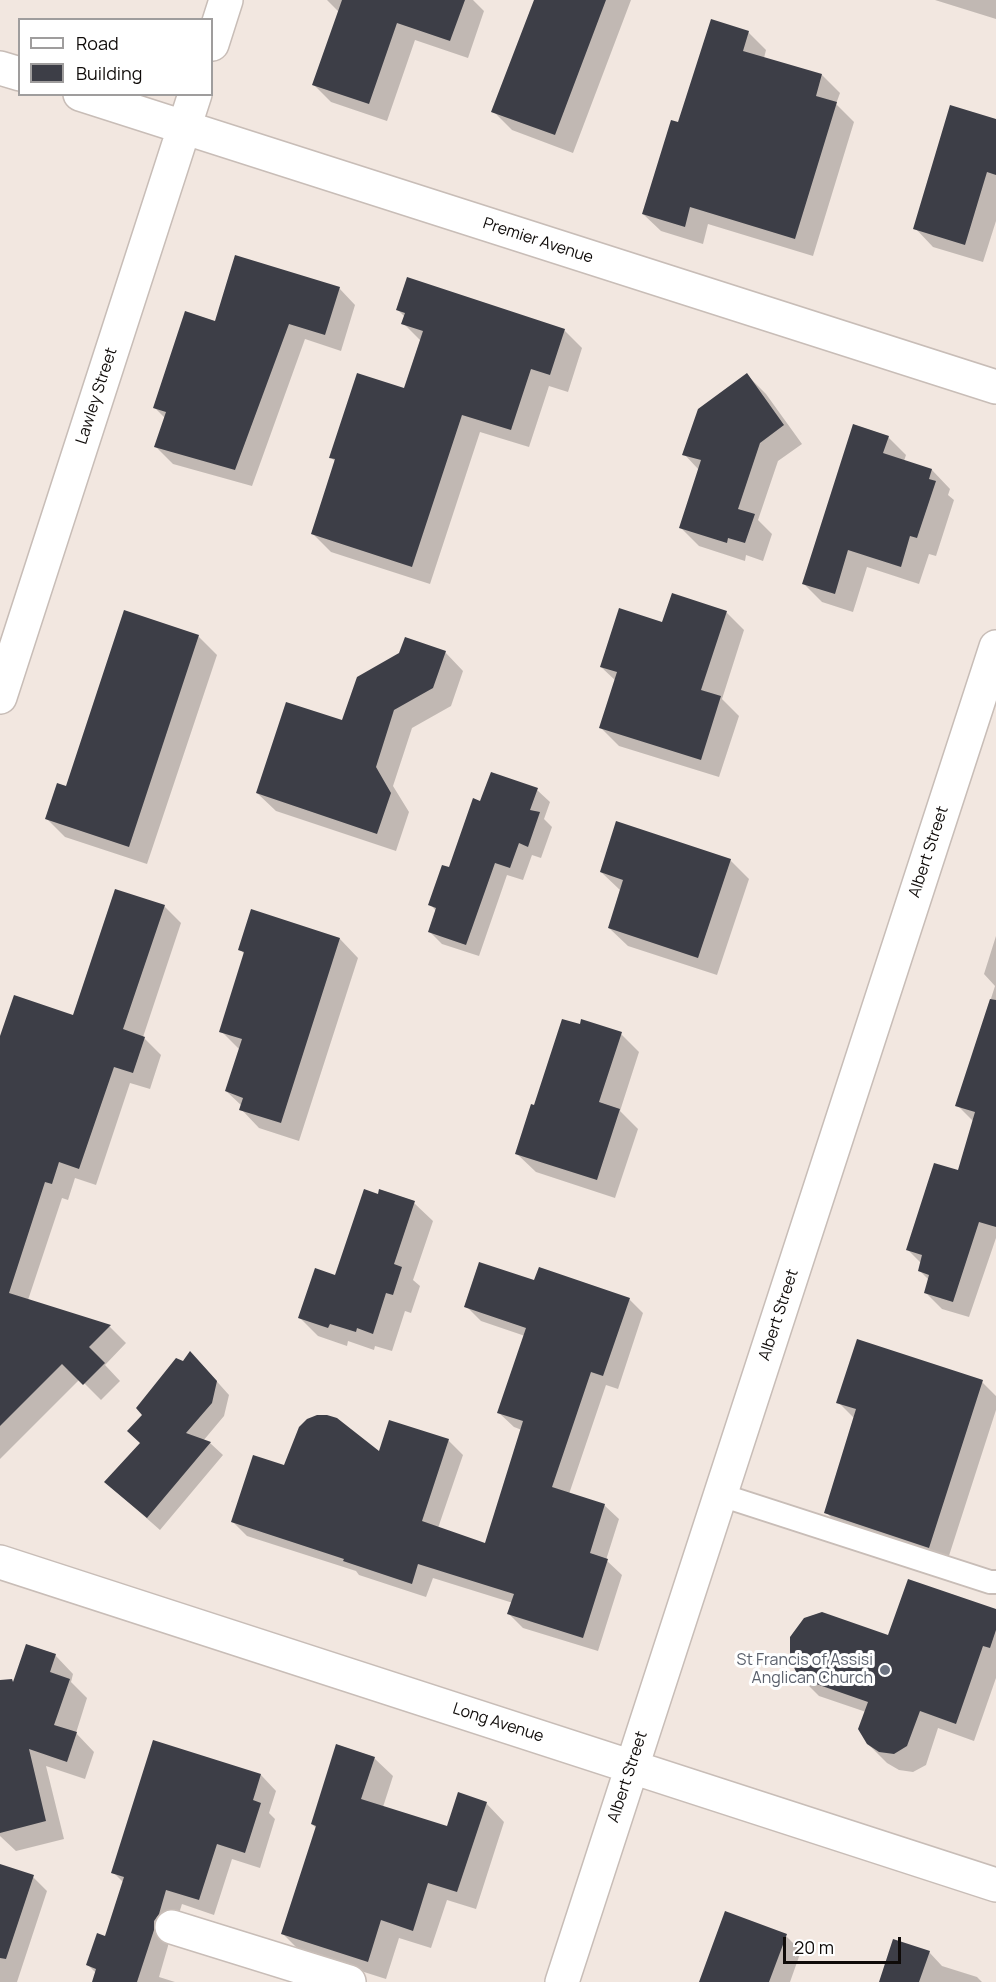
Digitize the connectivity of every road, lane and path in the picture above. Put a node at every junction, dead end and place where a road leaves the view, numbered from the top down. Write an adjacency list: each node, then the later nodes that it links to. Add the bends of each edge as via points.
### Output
1 (226, 0): 2 (street)
2 (213, 41)
3 (0, 68): 4 (street)
4 (18, 73)
5 (86, 96): 7 (street, Premier Avenue)
6 (194, 96): 7 (street, Lawley Street)
7 (184, 129): 8 (street, Premier Avenue); 10 (street, Lawley Street)
8 (996, 387)
9 (996, 647): 11 (street, Albert Street)
10 (0, 697)
11 (721, 1495): 13 (lane); 14 (street, Albert Street)
12 (0, 1562): 14 (street, Long Avenue)
13 (996, 1582)
14 (632, 1767): 15 (street, Long Avenue); 18 (street, Albert Street)
15 (996, 1885)
16 (172, 1927): 17 (street)
17 (349, 1982)
18 (562, 1982)

